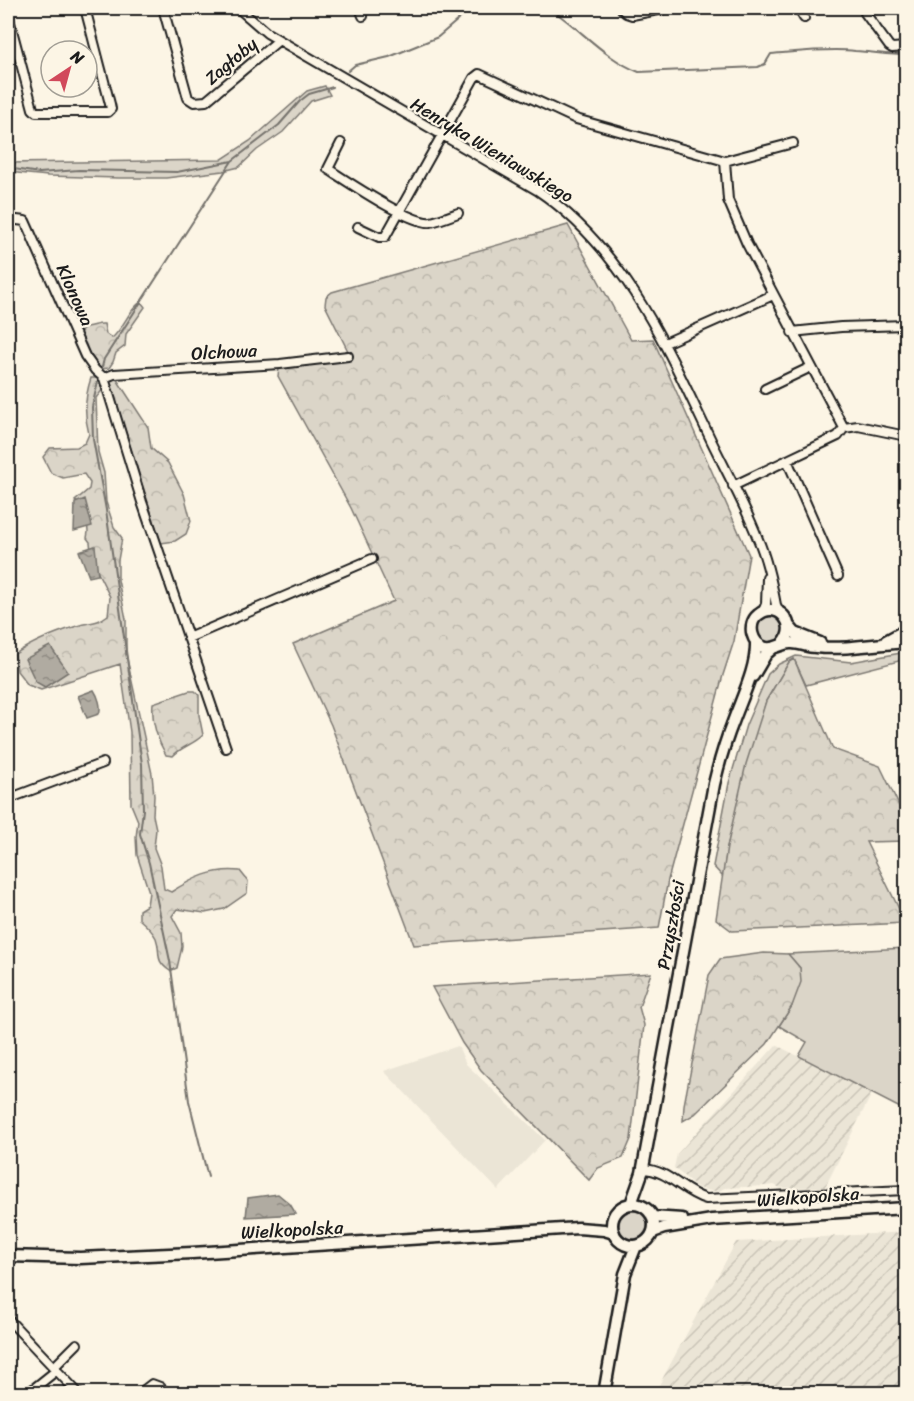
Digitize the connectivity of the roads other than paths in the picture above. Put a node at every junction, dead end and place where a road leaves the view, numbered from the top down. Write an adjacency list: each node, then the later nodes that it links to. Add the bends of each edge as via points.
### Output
1 (85, 8): 8 (street, via 110,104 105,113 34,111)
2 (163, 8): 10 (street, Zagłoby, via 188,98 194,102 206,101)
3 (238, 8): 10 (street, Henryka Wieniawskiego)
4 (621, 8): 5 (street, via 632,15)
5 (669, 8)
6 (798, 8): 9 (street)
7 (865, 13): 11 (street, via 889,46)
8 (8, 15)
9 (804, 18)
10 (279, 40): 12 (street, Henryka Wieniawskiego)
11 (906, 47)
12 (441, 135): 15 (street, via 479,74 576,119); 16 (street); 23 (street, Henryka Wieniawskiego, via 521,180 572,216 619,269)
13 (341, 143): 16 (street, via 328,169)
14 (793, 143): 15 (street)
15 (724, 162): 20 (street, via 728,200)
16 (399, 212): 17 (street, via 430,222); 19 (street, via 385,237)
17 (458, 213)
18 (8, 219): 26 (street, Klonowa, via 25,221 85,356)
19 (358, 227)
20 (773, 295): 22 (street); 23 (street)
21 (906, 325): 22 (street)
22 (792, 332): 25 (street)
23 (664, 343): 31 (street, Henryka Wieniawskiego)
24 (348, 356): 26 (street, Olchowa, via 114,374)
25 (811, 367): 27 (street); 28 (street)
26 (104, 378): 39 (street)
27 (765, 389)
28 (844, 428): 29 (street, via 858,426); 30 (street, via 838,436)
29 (906, 436)
30 (787, 460): 31 (street); 34 (street)
31 (733, 486): 33 (street, Henryka Wieniawskiego)
32 (372, 559): 39 (street)
33 (767, 567): 35 (street, Henryka Wieniawskiego); 36 (street, Henryka Wieniawskiego)
34 (838, 576)
35 (763, 612): 36 (main road); 40 (main road, via 752,625)
36 (780, 613): 37 (main road)
37 (790, 627): 42 (main road); 44 (main road, via 803,637)
38 (906, 630): 43 (main road)
39 (188, 638): 47 (street)
40 (756, 642): 45 (main road); 46 (main road, Przyszłości)
41 (906, 642): 43 (main road)
42 (783, 644): 44 (main road); 45 (main road)
43 (880, 644): 44 (main road)
44 (831, 647)
45 (772, 648): 46 (main road, Przyszłości)
46 (746, 687): 50 (main road, Przyszłości, via 712,794)
47 (226, 748)
48 (103, 762): 49 (street)
49 (8, 799)
50 (643, 1171): 51 (street, via 660,1172 684,1190 706,1199); 52 (main road, Przyszłości); 53 (main road, Przyszłości)
51 (906, 1190)
52 (631, 1204): 53 (main road); 56 (main road, via 619,1209)
53 (645, 1207): 55 (main road)
54 (906, 1208): 57 (main road, Wielkopolska)
55 (652, 1216): 57 (main road, Wielkopolska); 59 (main road)
56 (614, 1218): 58 (main road, Wielkopolska); 60 (main road)
57 (712, 1220): 59 (main road, Wielkopolska)
58 (578, 1228): 60 (main road, Wielkopolska); 63 (main road, Wielkopolska, via 80,1258)
59 (653, 1232): 62 (main road)
60 (614, 1233): 61 (main road)
61 (623, 1244): 62 (main road); 64 (main road)
62 (636, 1246): 64 (main road)
63 (8, 1256)
64 (625, 1274): 72 (main road)
65 (8, 1319): 67 (street)
66 (77, 1344): 67 (street)
67 (55, 1369): 68 (street); 69 (street)
68 (27, 1394)
69 (79, 1394)
70 (138, 1394): 71 (street, via 152,1384)
71 (167, 1394)
72 (604, 1394)

